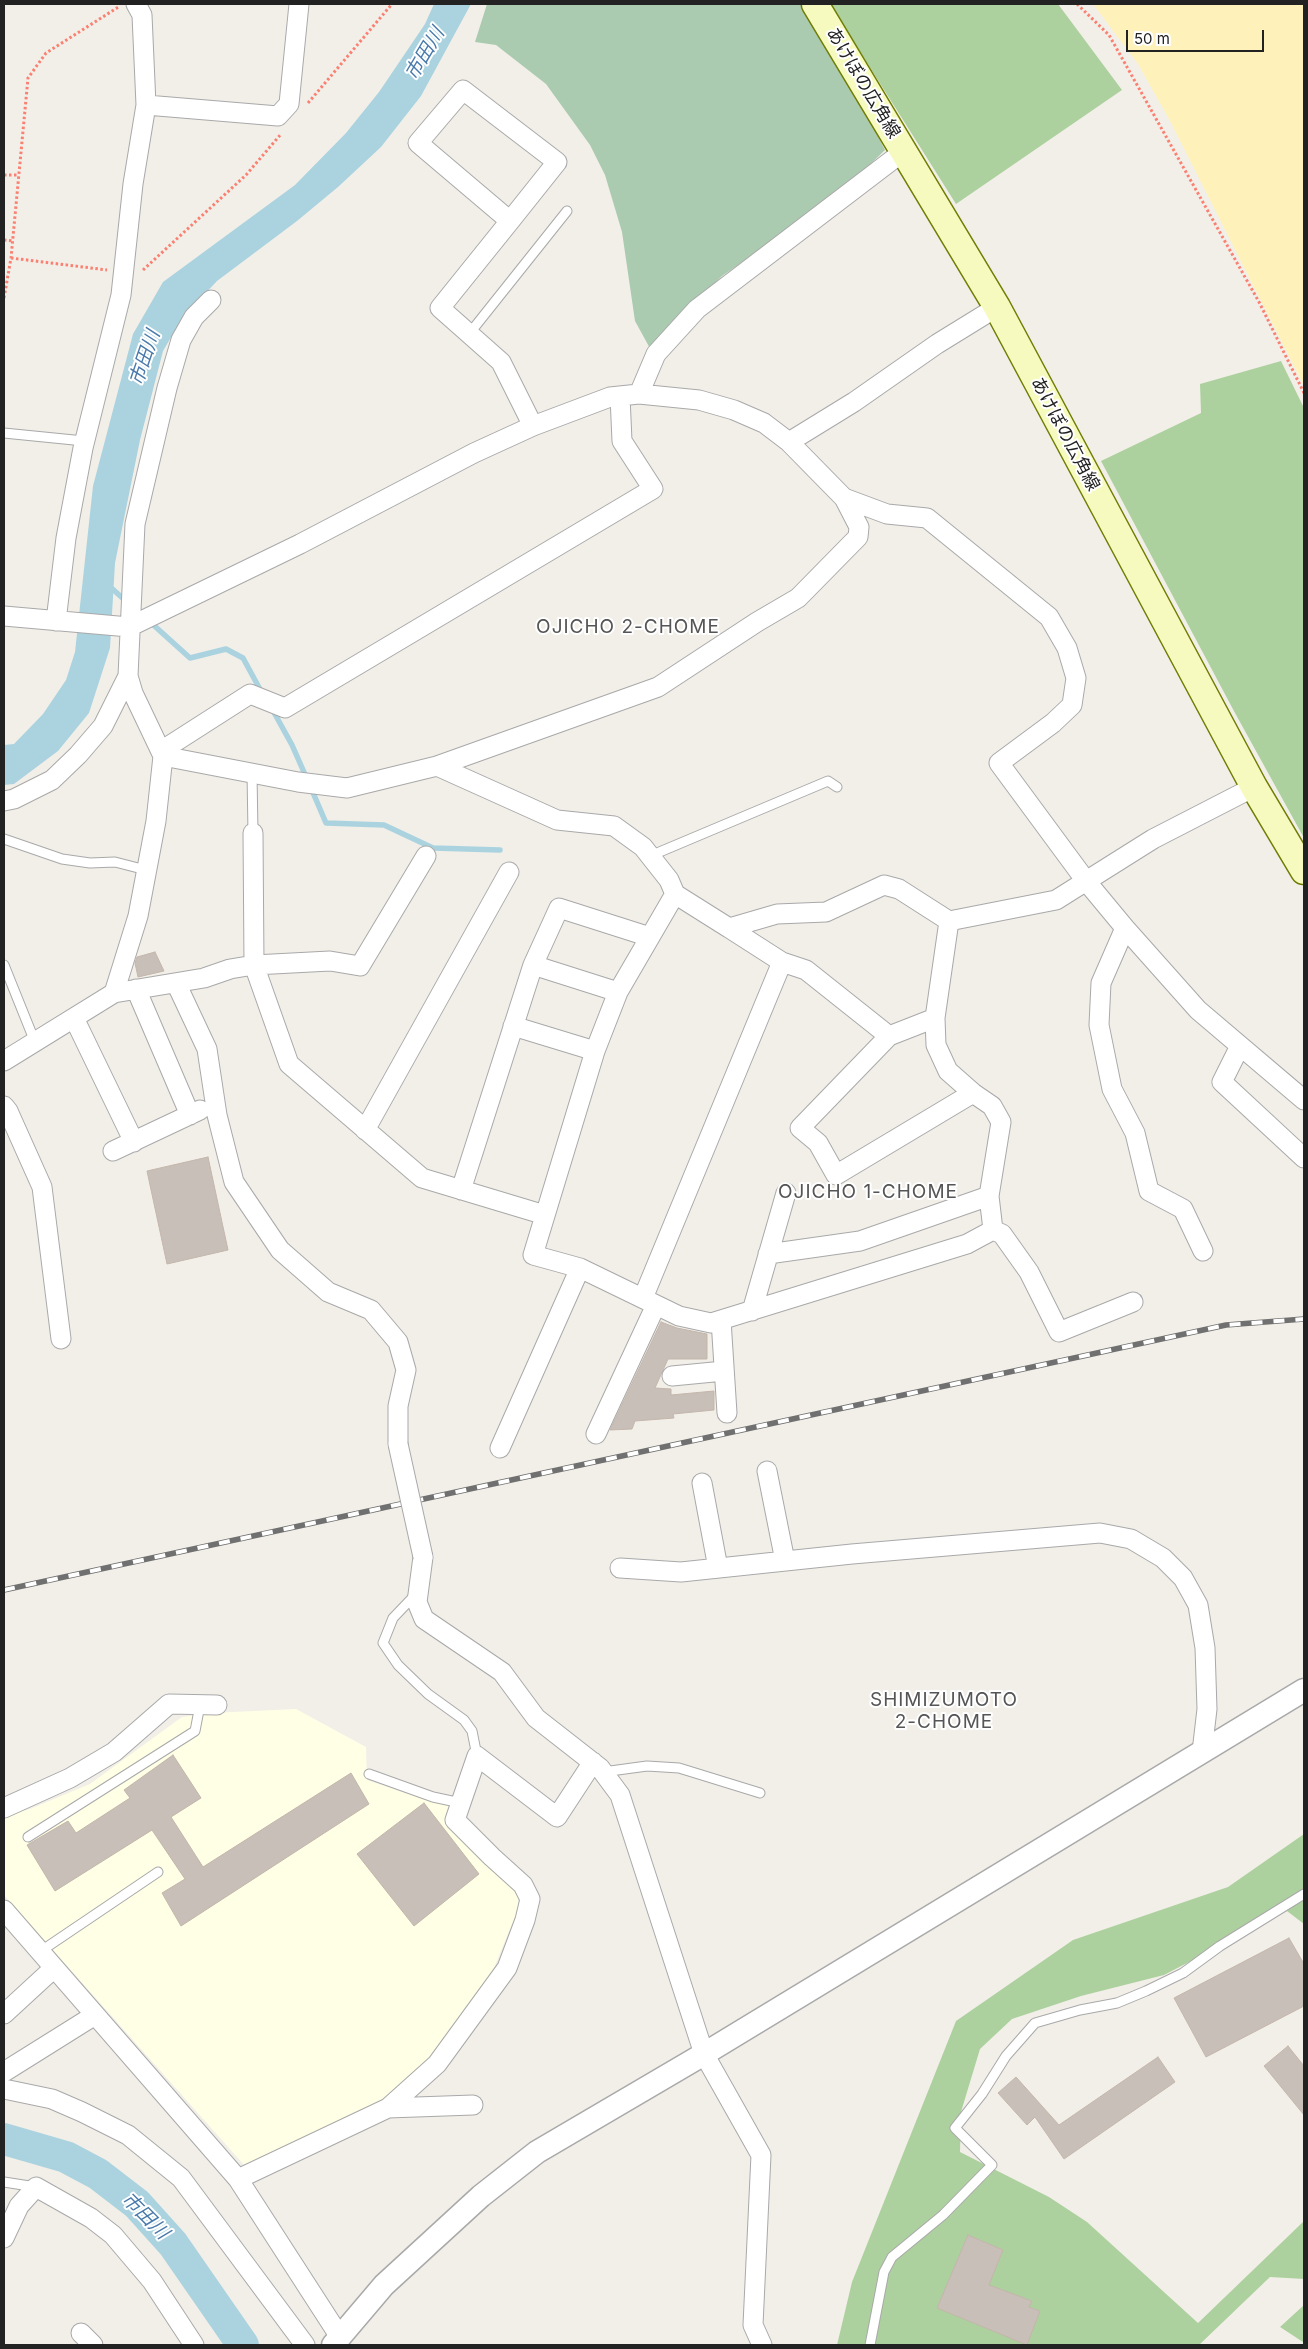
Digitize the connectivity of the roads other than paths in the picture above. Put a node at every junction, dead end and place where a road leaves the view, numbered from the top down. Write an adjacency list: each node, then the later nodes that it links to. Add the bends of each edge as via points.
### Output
1 (136, 4): 4 (street, via 142,15)
2 (299, 4): 4 (street, via 289,104 278,116)
3 (815, 4): 5 (main road, あけぼの広角線)
4 (146, 105): 15 (street, via 133,184 121,295)
5 (904, 150): 9 (main road, あけぼの広角線); 11 (street, via 697,309 656,354)
6 (567, 211): 10 (lane)
7 (510, 221): 7 (street, via 557,162 463,90 418,143); 10 (street, via 440,308)
8 (211, 300): 20 (street, via 194,317 181,340 167,388 135,524)
9 (997, 307): 16 (street); 26 (main road, あけぼの広角線)
10 (469, 334): 13 (street, via 501,362)
11 (639, 394): 12 (street); 16 (street, via 699,400 734,410 764,423)
12 (620, 396): 13 (street); 22 (street, via 622,441 653,489 285,708 250,694)
13 (532, 426): 20 (street)
14 (4, 433): 15 (lane)
15 (84, 442): 19 (street, via 66,538)
16 (788, 442): 17 (street)
17 (844, 498): 23 (street, via 858,527 858,537 798,598 658,687); 35 (street, via 887,514 927,518 1049,616 1067,648 1076,678 1072,705 999,763)
18 (4, 616): 19 (street)
19 (62, 622): 20 (street)
20 (129, 627): 21 (street)
21 (128, 676): 22 (street); 27 (street, via 103,726 78,755 52,780)
22 (162, 753): 24 (street); 32 (street, via 156,821)
23 (437, 766): 24 (street, via 347,788); 31 (street, via 557,820 614,826)
24 (252, 773): 28 (lane)
25 (837, 787): 31 (lane, via 828,781)
26 (1254, 787): 33 (main road, あけぼの広角線); 35 (street, via 1153,839)
27 (4, 801)
28 (253, 833): 43 (street)
29 (4, 839): 32 (lane, via 62,859 115,862)
30 (426, 856): 43 (street, via 360,966 330,962)
31 (650, 856): 36 (street, via 669,880)
32 (146, 870): 48 (street, via 138,916)
33 (1304, 871)
34 (509, 872): 62 (street)
35 (1086, 881): 37 (street, via 1056,900); 39 (street)
36 (675, 894): 38 (street); 40 (street)
37 (950, 921): 38 (street, via 899,889 884,885 826,912 777,914); 50 (street)
38 (729, 928): 41 (street)
39 (1125, 928): 54 (street, via 1198,1010); 71 (street, via 1101,983 1099,1024 1112,1089 1135,1133 1149,1191 1183,1209)
40 (650, 937): 44 (street, via 559,908); 47 (street)
41 (782, 962): 52 (street, via 806,970); 74 (street)
42 (4, 965): 53 (lane)
43 (254, 965): 45 (street); 62 (street, via 289,1064)
44 (533, 965): 47 (street); 51 (street)
45 (176, 982): 46 (street); 59 (street, via 207,1049)
46 (136, 990): 48 (street); 61 (street)
47 (618, 992): 55 (street)
48 (114, 993): 49 (street)
49 (74, 1018): 53 (street); 63 (street)
50 (935, 1018): 52 (street); 57 (street, via 936,1045 948,1071)
51 (513, 1026): 55 (street); 66 (street)
52 (889, 1036): 57 (street, via 800,1128 818,1144 836,1175)
53 (35, 1042): 56 (street)
54 (1240, 1046): 58 (street); 65 (street, via 1222,1082)
55 (595, 1051): 69 (street)
56 (4, 1061)
57 (973, 1093): 68 (street, via 992,1106 1001,1122)
58 (1304, 1100)
59 (216, 1102): 61 (street); 89 (street, bridge, via 227,1163 234,1182 280,1250 328,1292 371,1310 398,1342 406,1370 398,1406 398,1444 423,1557)
60 (4, 1106): 78 (street, via 42,1187)
61 (190, 1114): 63 (street)
62 (365, 1130): 66 (street, via 422,1178)
63 (134, 1142): 64 (street)
64 (114, 1151)
65 (1304, 1158)
66 (461, 1190): 69 (street)
67 (786, 1193): 72 (street)
68 (989, 1196): 70 (street); 72 (street, via 860,1242)
69 (546, 1215): 73 (street, via 533,1255)
70 (993, 1230): 75 (street, via 1002,1234 1029,1272 1060,1332); 76 (street, via 967,1244)
71 (1203, 1252)
72 (768, 1254): 76 (street)
73 (580, 1268): 74 (street); 83 (street)
74 (650, 1302): 77 (street, via 679,1316 712,1323); 82 (street)
75 (1133, 1302)
76 (752, 1311): 77 (street)
77 (721, 1320): 79 (street)
78 (61, 1339)
79 (724, 1371): 80 (street); 81 (street)
80 (672, 1376)
81 (727, 1413)
82 (596, 1434)
83 (500, 1448)
84 (767, 1471): 86 (street)
85 (702, 1483): 88 (street)
86 (785, 1561): 88 (street); 92 (street, via 1100,1533 1131,1539 1163,1558 1183,1578 1198,1605 1205,1648 1207,1709)
87 (620, 1568): 88 (street, via 681,1572)
88 (718, 1568)
89 (418, 1592): 93 (lane, via 392,1618 383,1643 398,1665 422,1688 464,1720 472,1732); 94 (street, via 417,1602 424,1619 502,1672 536,1718)
90 (1304, 1690): 92 (street)
91 (208, 1705): 98 (street, via 169,1704 114,1752 70,1778); 99 (lane, via 195,1732)
92 (1202, 1752): 107 (street)
93 (476, 1756): 94 (street, via 557,1817); 97 (street)
94 (598, 1767): 96 (lane, via 679,1768); 107 (street, via 620,1795)
95 (369, 1774): 97 (lane, via 433,1797)
96 (760, 1793)
97 (461, 1803): 111 (street, via 456,1820 523,1885 530,1899 525,1920 507,1968 480,2006 437,2064)
98 (4, 1808)
99 (28, 1837)
100 (158, 1872): 103 (lane)
101 (1304, 1894): 120 (lane, via 1183,1973 1146,1991 1035,2024 1006,2056 955,2128 992,2165 943,2215 892,2258 884,2272)
102 (5, 1914): 103 (street)
103 (41, 1951): 104 (street)
104 (54, 1968): 105 (street); 106 (street)
105 (4, 2014)
106 (95, 2015): 108 (street); 112 (street)
107 (704, 2054): 116 (street, via 537,2152 481,2196 384,2285); 119 (street, via 761,2156 753,2325)
108 (4, 2072)
109 (4, 2089): 118 (street, via 52,2100 128,2135 181,2178)
110 (473, 2105): 111 (street)
111 (388, 2108): 112 (street)
112 (238, 2180): 116 (street)
113 (4, 2182): 114 (lane)
114 (36, 2187): 115 (street, via 19,2206); 117 (street, via 91,2218 113,2235 152,2280)
115 (4, 2238)
116 (337, 2341)
117 (194, 2345)
118 (305, 2345)
119 (762, 2345)
120 (870, 2345)

